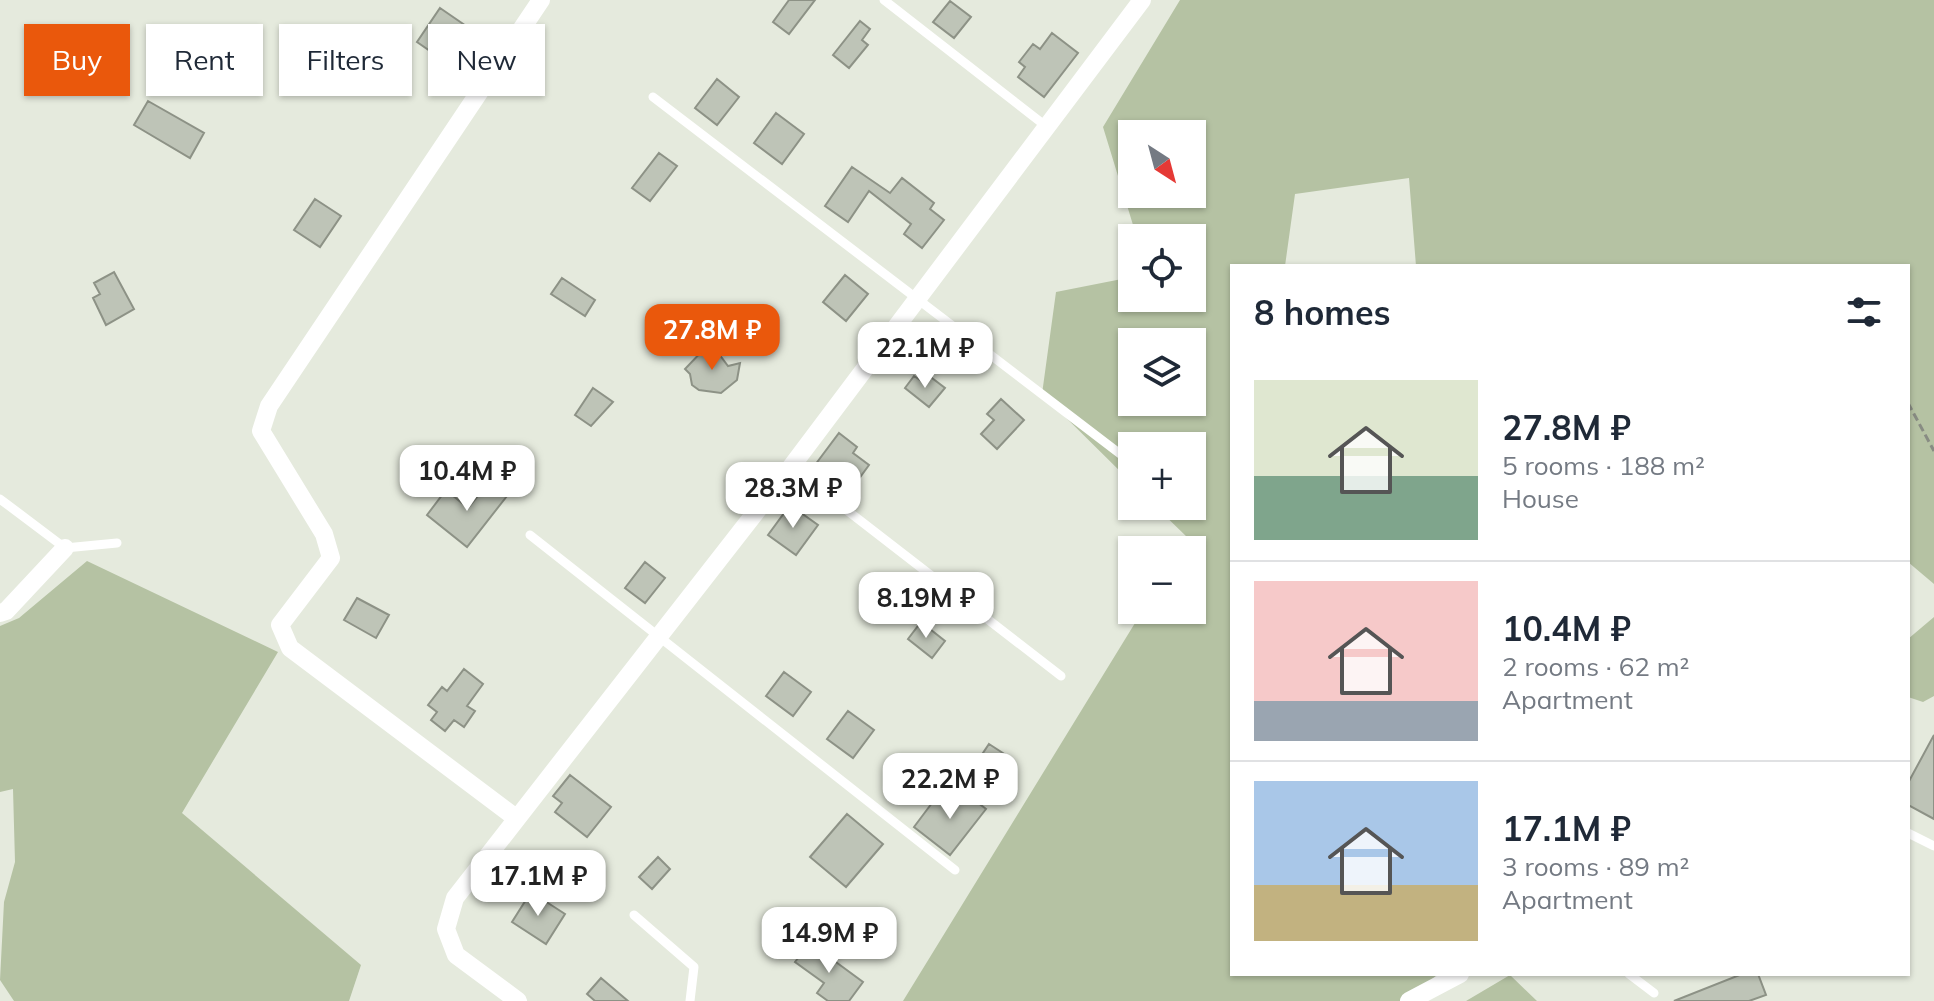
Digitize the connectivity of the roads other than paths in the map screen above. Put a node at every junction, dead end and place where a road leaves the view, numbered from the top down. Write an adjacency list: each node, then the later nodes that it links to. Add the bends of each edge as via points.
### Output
1 (541, 0): 16 (street, via 269,406 261,431 324,534 331,558 280,625 290,648)
2 (884, 0): 5 (lane)
3 (1142, 0): 5 (street)
4 (653, 97): 6 (lane)
5 (1047, 127): 6 (street)
6 (917, 298): 7 (lane); 8 (street)
7 (1118, 452)
8 (791, 467): 14 (street); 15 (lane)
9 (0, 499): 12 (lane)
10 (530, 535): 14 (lane)
11 (117, 543): 12 (lane)
12 (65, 548): 13 (street)
13 (0, 613)
14 (659, 634): 16 (street); 19 (lane)
15 (1061, 676)
16 (516, 818): 24 (street, via 455,898 446,929 456,955)
17 (1910, 834): 18 (lane)
18 (1934, 846)
19 (955, 870)
20 (634, 915): 25 (lane, via 694,967)
21 (1456, 976): 26 (street)
22 (1632, 976): 23 (lane)
23 (1654, 993)
24 (518, 1001)
25 (690, 1001)
26 (1409, 1001)

